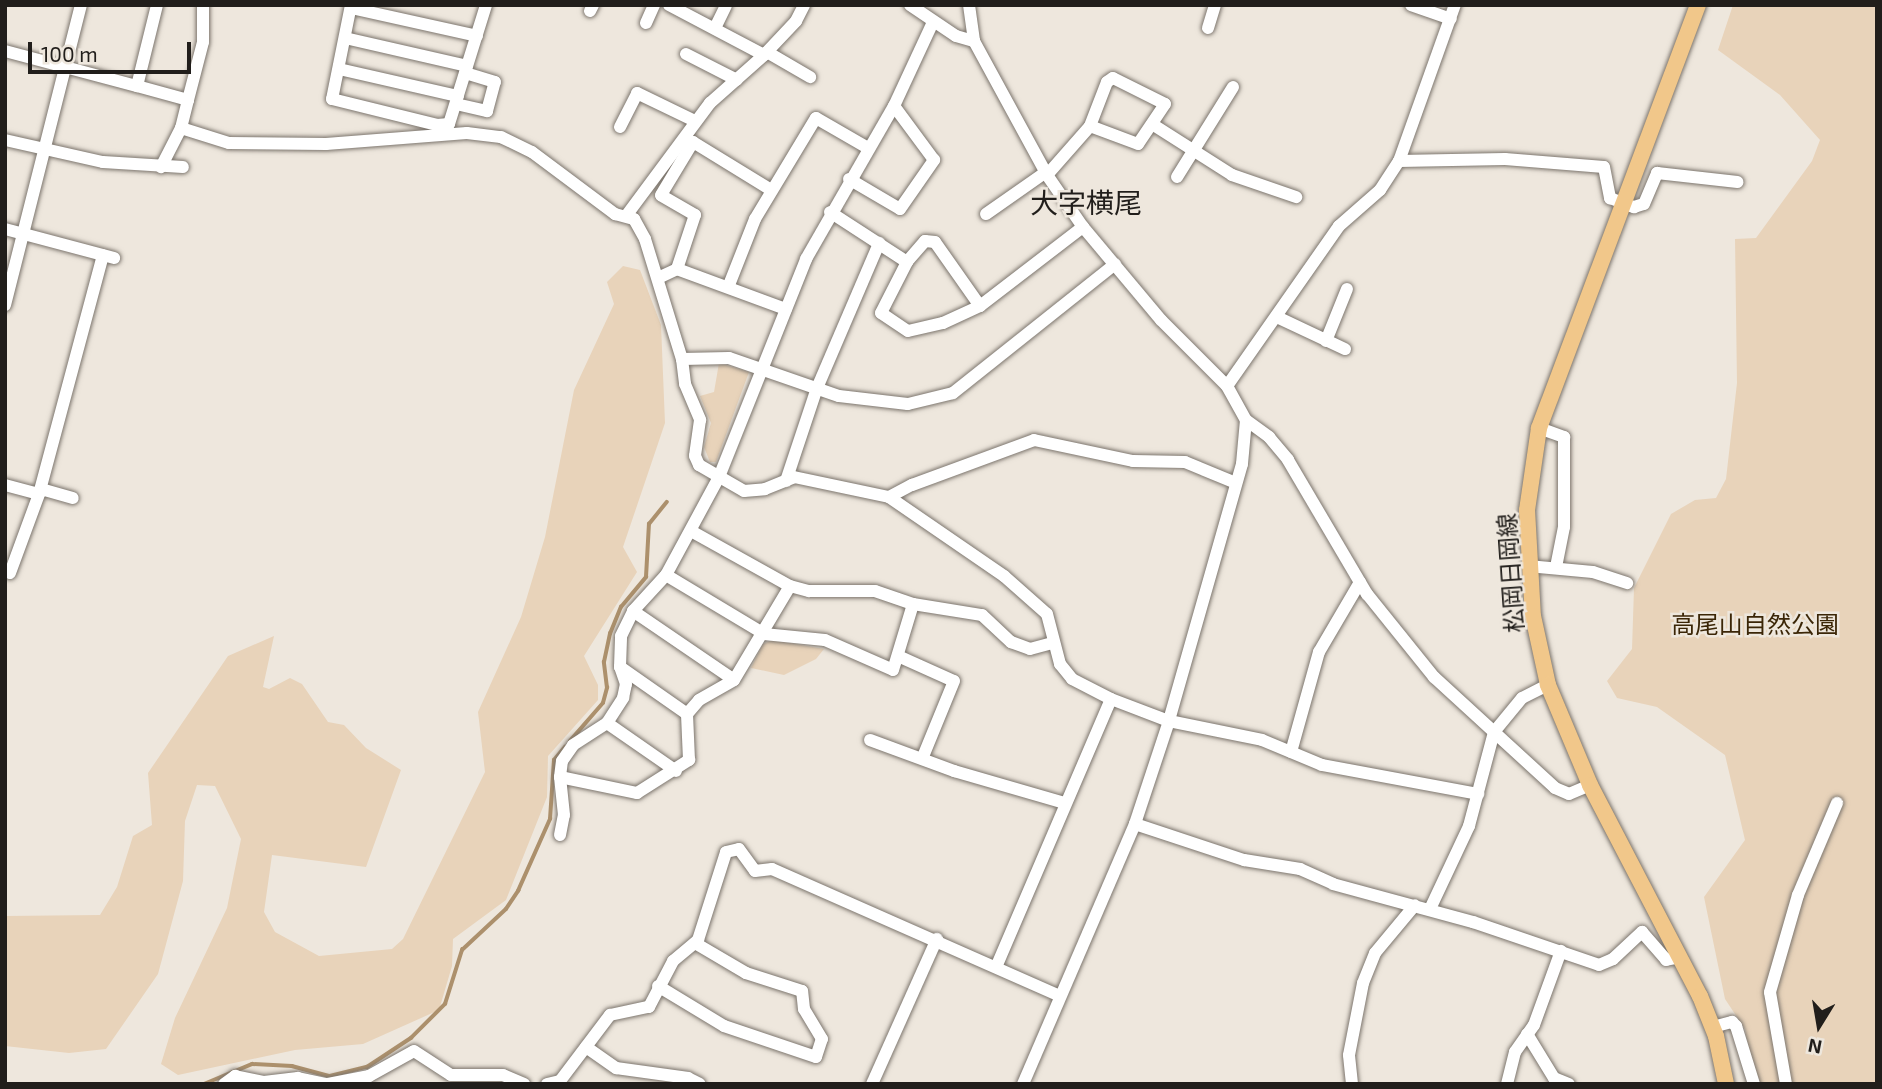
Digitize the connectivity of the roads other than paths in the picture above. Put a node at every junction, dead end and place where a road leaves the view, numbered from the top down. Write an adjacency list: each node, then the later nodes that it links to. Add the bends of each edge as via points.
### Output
1 (81, 5): 27 (street)
2 (158, 5): 32 (street)
3 (204, 5): 34 (street, via 203,42)
4 (654, 5): 18 (street)
5 (669, 5): 19 (street)
6 (726, 5): 19 (street)
7 (804, 5): 25 (street, via 796,21)
8 (910, 5): 17 (street)
9 (969, 5): 23 (street)
10 (1215, 5): 20 (street)
11 (1411, 5): 16 (street)
12 (1455, 5): 16 (street)
13 (484, 6): 21 (street)
14 (351, 7): 21 (street); 22 (street)
15 (1696, 11): 55 (main road, 松岡日岡線)
16 (1451, 19): 46 (street)
17 (933, 22): 23 (street); 36 (street)
18 (646, 23)
19 (715, 28): 25 (street)
20 (1208, 28)
21 (477, 36): 29 (street)
22 (345, 38): 28 (street); 29 (street)
23 (974, 41): 49 (street)
24 (5, 51): 27 (street)
25 (766, 53): 30 (street); 31 (street)
26 (686, 54): 31 (street)
27 (65, 67): 32 (street); 45 (street)
28 (339, 69): 35 (street); 35 (street, via 332,99 437,125 449,124)
29 (466, 70): 35 (street); 35 (street, via 495,82 487,111)
30 (810, 77)
31 (737, 80): 37 (street)
32 (137, 86): 34 (street)
33 (1233, 87): 44 (street)
34 (188, 100): 41 (street)
35 (457, 100)
36 (894, 106): 43 (street); 51 (street, via 934,160 901,209)
37 (695, 121): 39 (street, via 637,93); 58 (street)
38 (1152, 124): 40 (street, via 1139,144); 40 (street, via 1165,104 1113,78 1107,82); 44 (street)
39 (620, 127)
40 (1090, 127): 49 (street)
41 (181, 128): 47 (street); 58 (street, via 229,143 326,144 467,133 501,137 532,152 615,214)
42 (5, 140): 45 (street)
43 (868, 148): 51 (street); 53 (street, via 816,118)
44 (1195, 149): 50 (street); 54 (street, via 1232,175)
45 (43, 150): 47 (street); 61 (street)
46 (1399, 161): 55 (street, via 1505,159 1604,167 1606,193); 72 (street, via 1380,190 1339,226)
47 (161, 167): 48 (street)
48 (183, 167)
49 (1046, 174): 57 (street); 59 (street)
50 (1177, 177)
51 (849, 180): 56 (street)
52 (1737, 182): 55 (street, via 1657,173 1644,204)
53 (771, 190): 65 (street, via 693,142 661,195 695,215); 67 (street)
54 (1296, 197)
55 (1622, 203): 80 (main road, 松岡日岡線)
56 (830, 212): 62 (street); 71 (street)
57 (986, 214)
58 (626, 216): 66 (street, via 645,239)
59 (1083, 227): 64 (street); 70 (street)
60 (5, 229): 61 (street)
61 (23, 234): 69 (street); 85 (street, via 108,256)
62 (879, 243): 63 (street); 78 (street)
63 (906, 262): 70 (street, via 925,241 935,242); 70 (street, via 881,313 908,331)
64 (1115, 264): 77 (street, via 1161,320); 78 (street, via 953,393 908,404 839,397)
65 (677, 269): 66 (street); 67 (street)
66 (658, 278): 75 (street)
67 (729, 285): 71 (street)
68 (1347, 289): 73 (street)
69 (5, 304)
70 (980, 306)
71 (786, 309): 76 (street)
72 (1279, 318): 73 (street); 77 (street)
73 (1326, 341): 74 (street)
74 (1345, 349)
75 (682, 359): 76 (street, via 729,358); 81 (street, via 685,384 700,420 695,456 699,466)
76 (759, 369): 78 (street); 81 (street)
77 (1227, 386): 79 (street)
78 (817, 388): 82 (street)
79 (1246, 420): 83 (street, via 1246,443); 93 (street, via 1269,437 1288,460)
80 (1539, 428): 89 (main road, 松岡日岡線, via 1527,510); 90 (street, via 1564,437 1564,527)
81 (719, 477): 82 (street, via 744,491); 88 (street)
82 (786, 481): 87 (street, via 794,477)
83 (1236, 483): 87 (street, via 1185,462 1133,461 1034,440 912,485); 106 (street)
84 (5, 485): 85 (street)
85 (40, 492): 86 (street); 92 (street)
86 (73, 498)
87 (889, 498): 99 (street, via 987,564 1038,606 1047,614)
88 (691, 531): 91 (street); 95 (street)
89 (1528, 566): 90 (street); 103 (main road, 松岡日岡線)
90 (1556, 567): 94 (street)
91 (666, 575): 97 (street); 98 (street)
92 (7, 577)
93 (1360, 582): 108 (street, via 1429,671); 110 (street, via 1319,652)
94 (1627, 583)
95 (790, 586): 96 (street, via 809,591 875,591); 98 (street)
96 (913, 604): 99 (street, via 982,614 1011,642 1030,649); 100 (street)
97 (634, 611): 101 (street, via 621,636); 102 (street)
98 (764, 634): 100 (street, via 825,640 893,670); 102 (street)
99 (1053, 643): 104 (street, via 1060,664 1072,679)
100 (898, 656): 111 (street, via 954,681)
101 (620, 667): 105 (street); 107 (street, via 626,684)
102 (734, 680): 105 (street, via 699,700)
103 (1548, 685): 108 (street, via 1522,698); 114 (main road, 松岡日岡線)
104 (1111, 699): 106 (street); 116 (street)
105 (687, 714): 112 (street, via 689,760)
106 (1169, 721): 110 (street, via 1226,731); 118 (street)
107 (607, 723): 112 (street); 113 (street, via 573,745 562,761)
108 (1494, 732): 114 (street, via 1555,788 1569,794); 115 (street)
109 (870, 740): 111 (street)
110 (1291, 752): 115 (street, via 1347,770)
111 (922, 759): 116 (street)
112 (676, 771): 113 (street, via 637,793)
113 (560, 778): 119 (street, via 564,815)
114 (1590, 785): 125 (main road, 松岡日岡線)
115 (1478, 794): 121 (street, via 1456,860)
116 (1065, 803): 126 (street)
117 (1837, 803): 146 (street, via 1798,895 1770,992)
118 (1135, 824): 120 (street, via 1231,856 1300,869 1334,884); 128 (street)
119 (560, 835)
120 (1415, 905): 121 (street); 141 (street, via 1375,953 1363,983 1349,1055)
121 (1430, 909): 124 (street)
122 (937, 939): 123 (street, via 772,869 755,871 739,849 726,852); 126 (street); 139 (street)
123 (695, 943): 127 (street, via 673,961); 127 (street, via 746,973 802,991 804,1009 822,1039 816,1057 724,1026)
124 (1561, 951): 125 (street, via 1599,965 1614,959 1642,932 1666,960); 130 (street)
125 (1680, 957): 129 (main road, 松岡日岡線)
126 (997, 965): 128 (street)
127 (658, 986): 131 (street, via 649,1007 610,1015)
128 (1060, 996): 134 (street)
129 (1713, 1027): 144 (main road, 松岡日岡線); 145 (street, via 1736,1026)
130 (1527, 1034): 142 (street, via 1515,1052); 143 (street, via 1554,1077)
131 (586, 1047): 133 (street, via 616,1068); 138 (street, via 560,1081)
132 (369, 1080): 136 (street); 137 (street, via 414,1051 451,1076 503,1074)
133 (690, 1082)
134 (1024, 1082): 140 (street)
135 (224, 1084): 136 (street, via 235,1076)
136 (327, 1084)
137 (524, 1084)
138 (547, 1084)
139 (872, 1084)
140 (1040, 1084)
141 (1352, 1084)
142 (1507, 1084)
143 (1569, 1084)
144 (1726, 1084)
145 (1754, 1084)
146 (1786, 1084)

